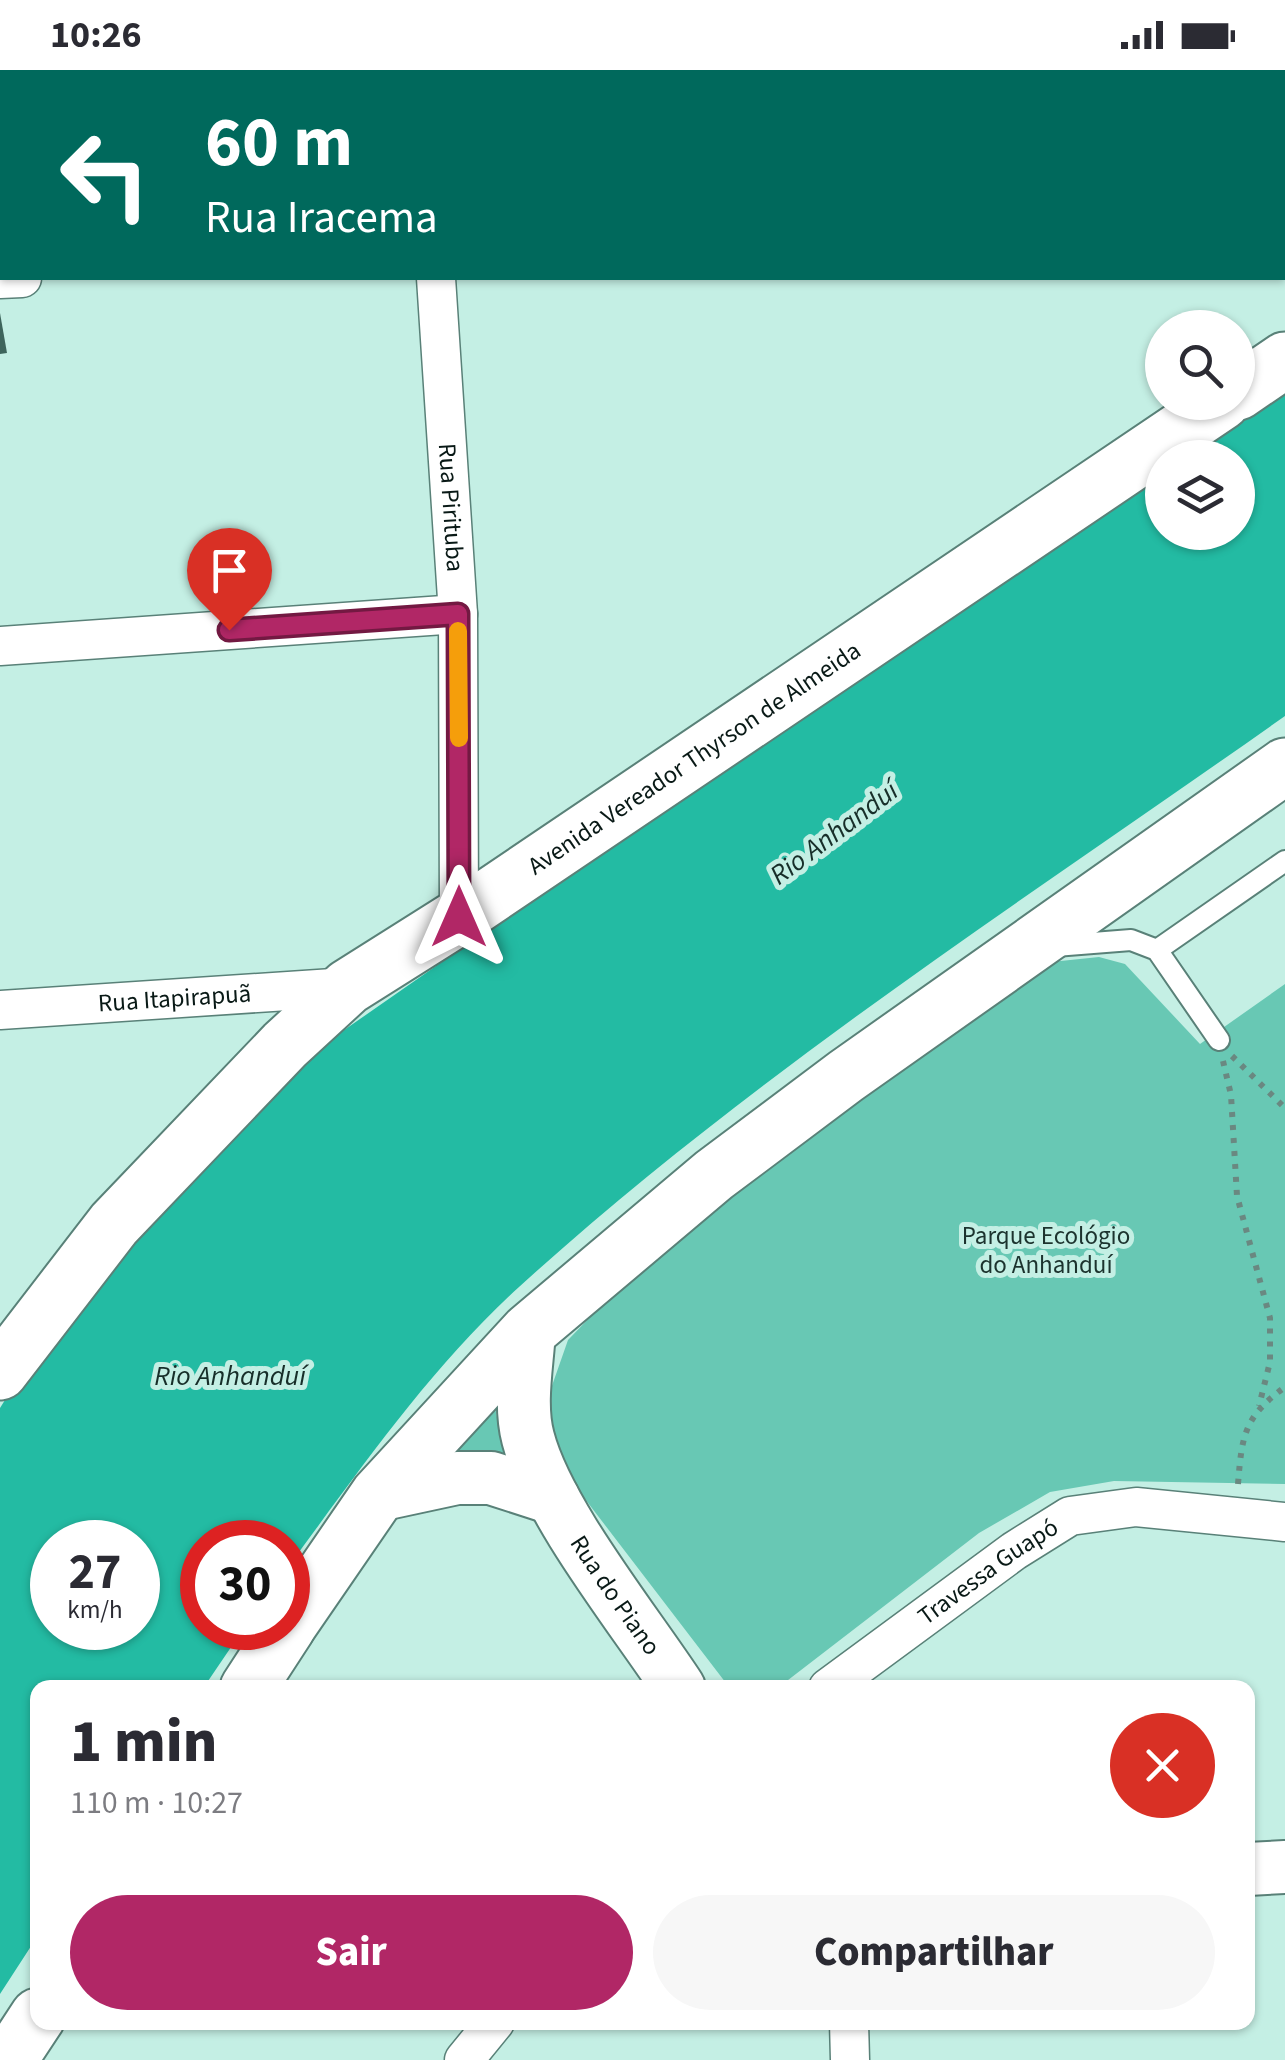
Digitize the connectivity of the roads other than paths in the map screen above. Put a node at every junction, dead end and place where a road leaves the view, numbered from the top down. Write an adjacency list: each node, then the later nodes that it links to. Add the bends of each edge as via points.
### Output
1 (436, 280): 5 (street, Rua Pirituba)
2 (1285, 360): 3 (main road)
3 (1255, 380)
4 (1195, 420): 9 (main road, Avenida Vereador Thyrson de Almeida)
5 (458, 614): 6 (street); 9 (street, Rua Pirituba)
6 (0, 646)
7 (1285, 766): 11 (main road)
8 (1285, 861): 10 (lane)
9 (459, 917): 12 (main road, Avenida Vereador Thyrson de Almeida)
10 (1157, 950): 11 (lane, via 1131,940 1049,946); 14 (lane)
11 (1007, 962): 15 (main road, via 714,1175)
12 (348, 987): 13 (street, Rua Itapirapuã); 16 (main road, Avenida Vereador Thyrson de Almeida, via 114,1224)
13 (0, 1010)
14 (1218, 1040)
15 (529, 1331): 17 (main road); 18 (street, Rua do Piano, via 528,1440)
16 (0, 1372)
17 (378, 1496): 18 (street, via 457,1478 491,1478); 20 (main road)
18 (553, 1498): 23 (street, Rua do Piano)
19 (1285, 1522): 24 (street, Travessa Guapó, via 1136,1507 1070,1516)
20 (310, 1594)
21 (272, 1650): 22 (main road)
22 (253, 1680)
23 (674, 1680)
24 (839, 1680)
25 (1285, 1867): 26 (street)
26 (1255, 1869)
27 (30, 2028): 30 (main road)
28 (488, 2030): 31 (street)
29 (849, 2030): 32 (street)
30 (9, 2060)
31 (464, 2060)
32 (850, 2060)

